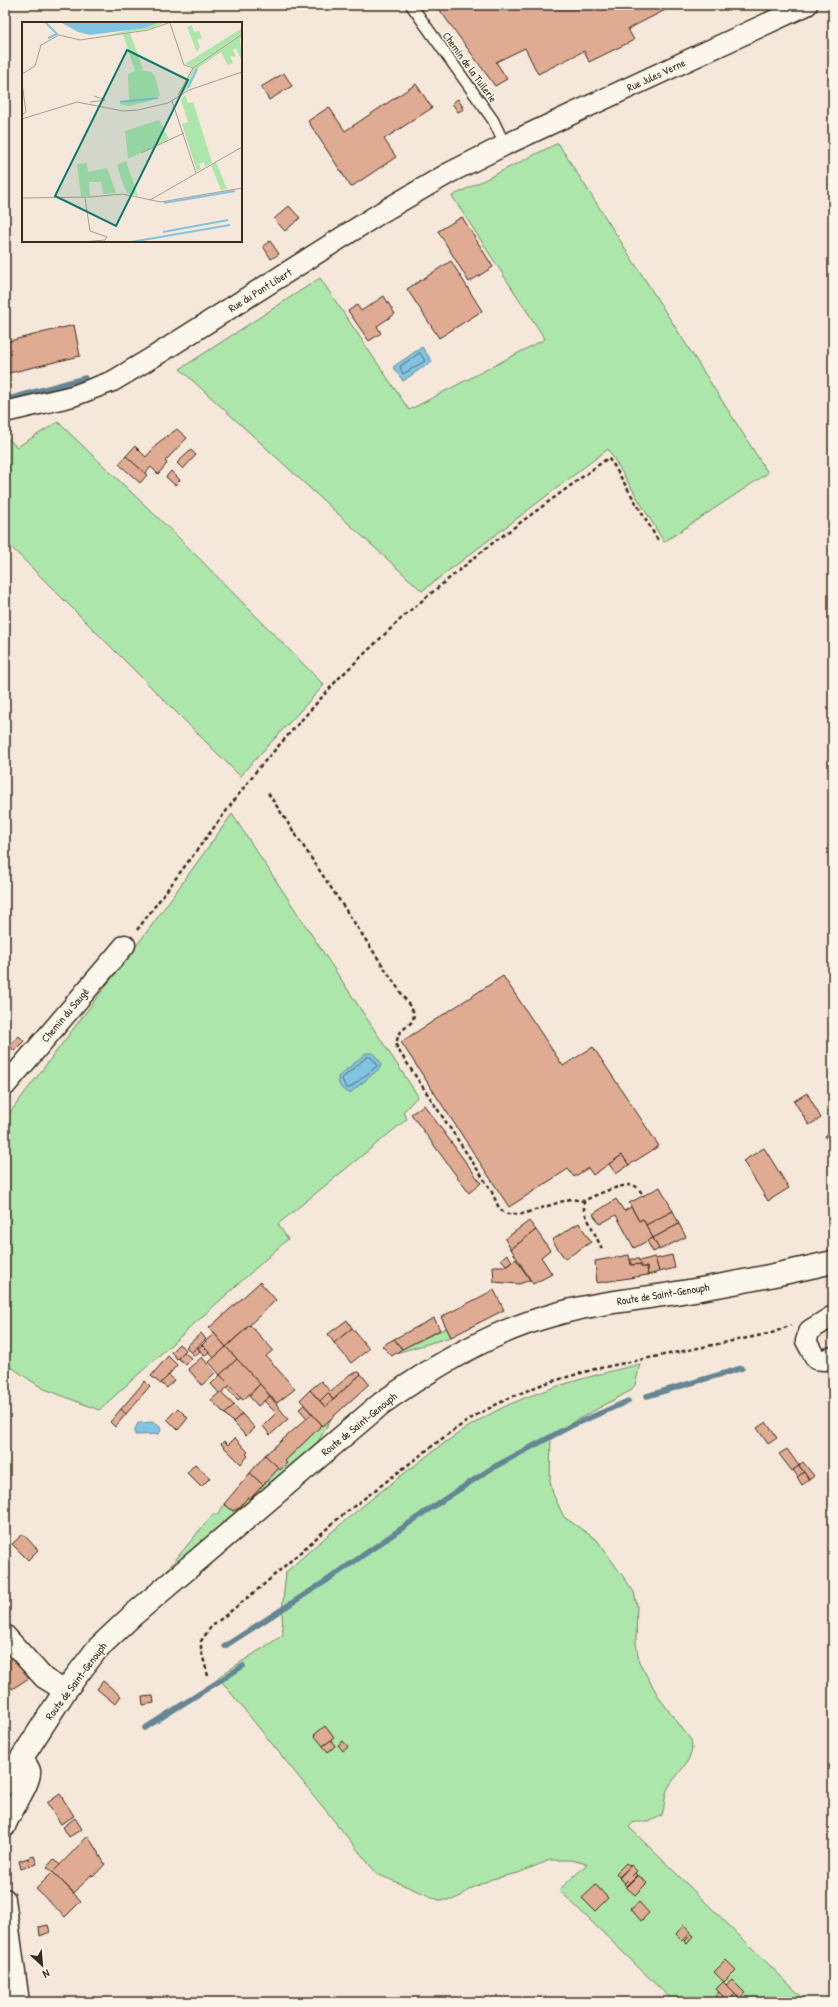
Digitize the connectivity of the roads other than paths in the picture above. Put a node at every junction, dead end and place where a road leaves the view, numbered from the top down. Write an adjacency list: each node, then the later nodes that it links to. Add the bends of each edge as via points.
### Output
1 (411, 5): 3 (lane, Chemin de la Tuilerie, via 493,120)
2 (807, 5): 3 (street, Rue Jules Verne)
3 (505, 145): 4 (street, Rue du Pont Libert, via 449,173 382,212 113,381 73,396)
4 (5, 412)
5 (125, 945): 6 (street, Chemin du Saugé)
6 (5, 1086)
7 (833, 1262): 11 (street, Route de Saint-Genouph, via 691,1291 578,1308 514,1328 458,1353 382,1403 133,1615 97,1649)
8 (833, 1316): 9 (street, via 813,1327 806,1337 813,1356 819,1360)
9 (833, 1357)
10 (5, 1635): 11 (street, via 44,1678)
11 (65, 1691): 12 (street, Route de Saint-Genouph)
12 (21, 1758): 13 (street, Route de Saint-Genouph); 14 (street, via 30,1772 28,1782)
13 (5, 1784)
14 (5, 1827)
15 (5, 1899): 16 (street)
16 (19, 2002)

